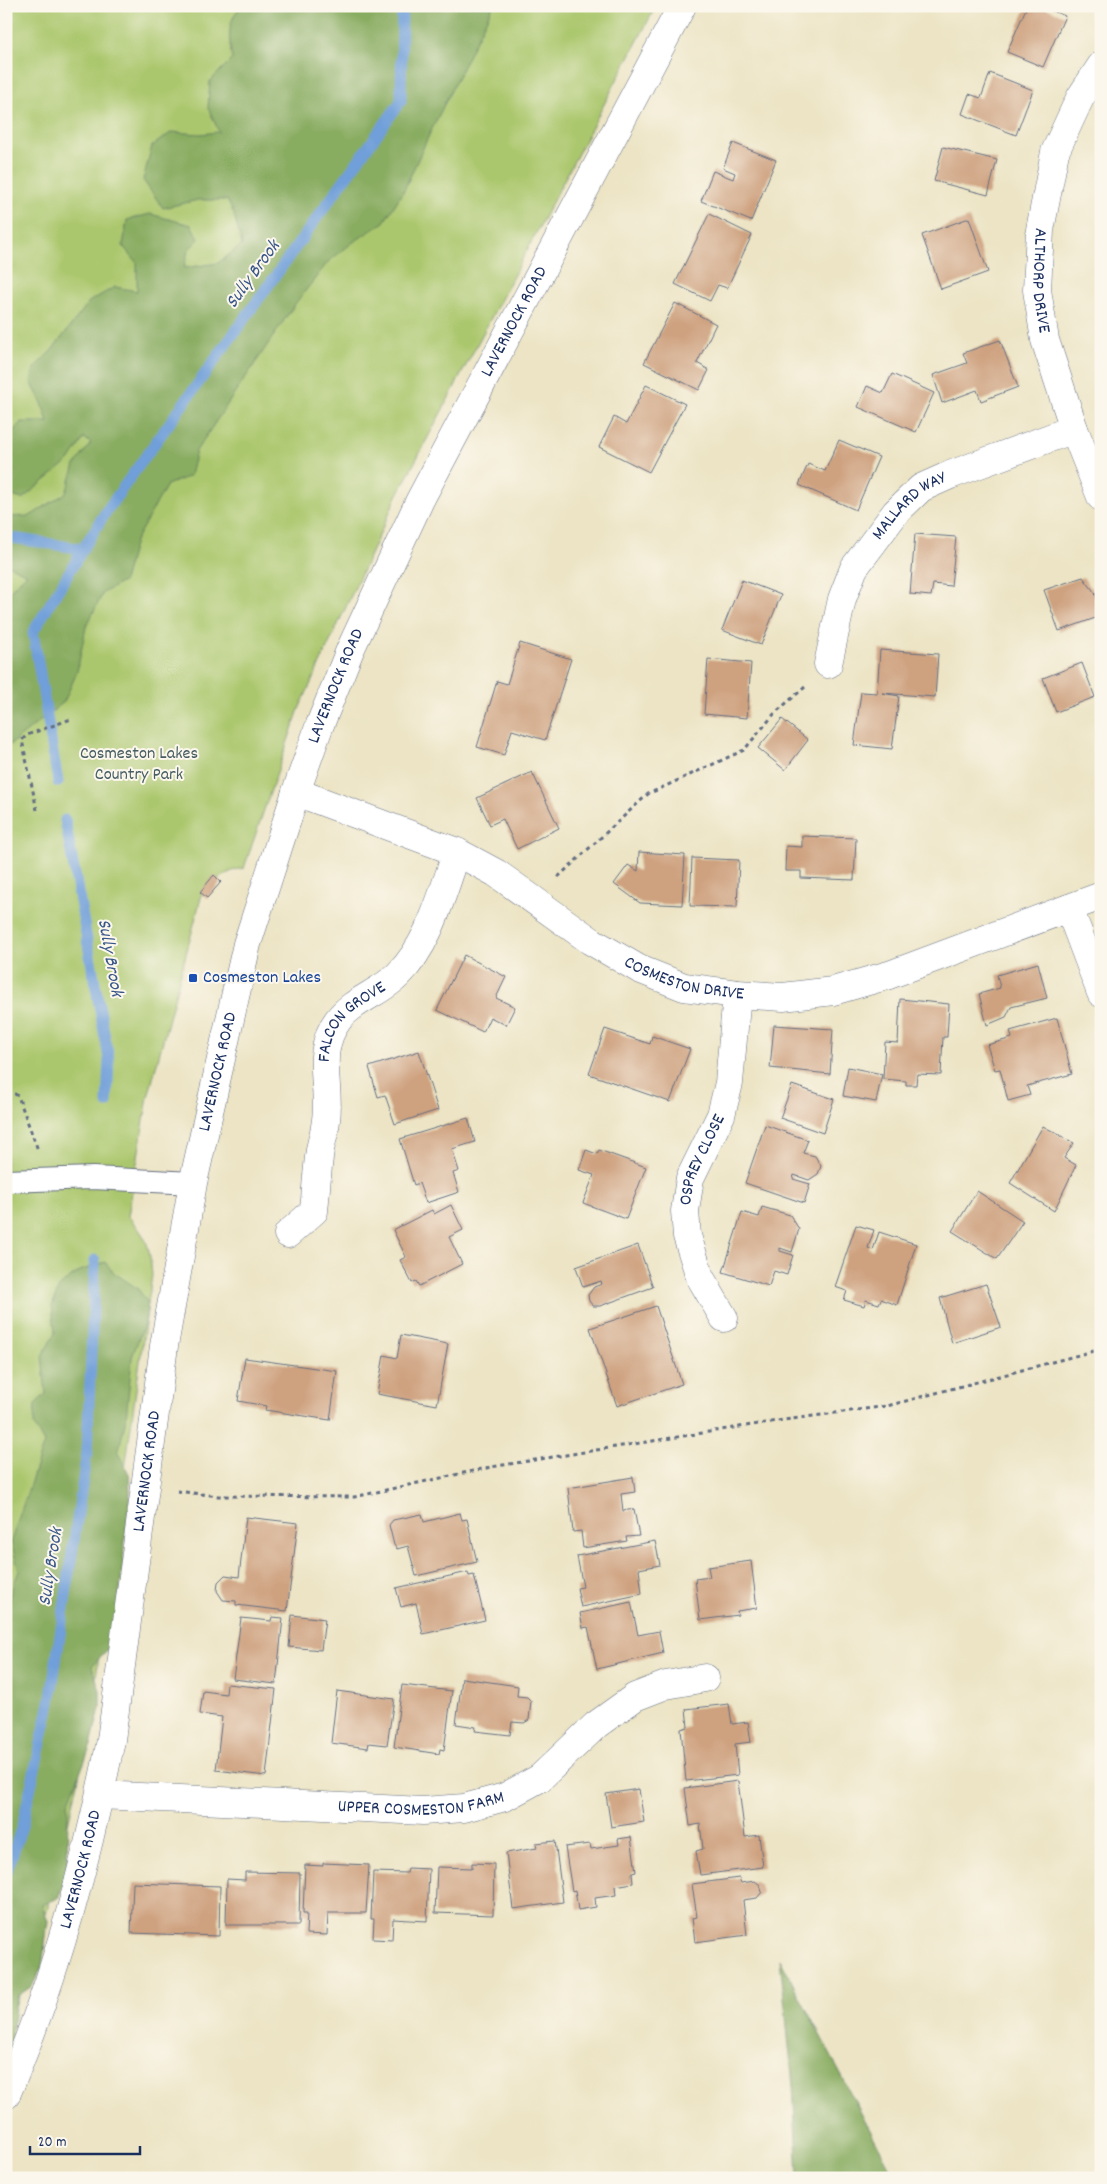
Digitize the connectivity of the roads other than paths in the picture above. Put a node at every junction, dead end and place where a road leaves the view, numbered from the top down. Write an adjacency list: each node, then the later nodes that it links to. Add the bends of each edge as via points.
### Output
1 (682, 6): 6 (street, LAVERNOCK ROAD, via 420,500 350,650)
2 (1101, 66): 3 (street, ALTHORP DRIVE, via 1080,98 1055,152 1040,230 1037,290 1045,340)
3 (1074, 429): 4 (street, ALTHORP DRIVE); 5 (street, MALLARD WAY, via 921,488 896,512 854,568 842,599)
4 (1101, 497)
5 (828, 664)
6 (296, 792): 7 (street, COSMESTON DRIVE); 13 (street, LAVERNOCK ROAD, via 247,944)
7 (457, 852): 11 (street, COSMESTON DRIVE, via 496,872 591,940 639,969 684,986); 14 (street, FALCON GROVE, via 417,952 398,975 355,1004 338,1021 326,1045 327,1119 314,1211)
8 (1101, 896): 9 (street, COSMESTON DRIVE)
9 (1069, 908): 10 (street); 11 (street, COSMESTON DRIVE, via 889,975 833,991 783,997)
10 (1101, 993)
11 (737, 994): 15 (street, OSPREY CLOSE, via 729,1083 709,1142 690,1178 685,1211 687,1236 700,1277)
12 (6, 1181): 13 (lane, via 93,1178)
13 (193, 1183): 17 (street, LAVERNOCK ROAD, via 164,1346 111,1740)
14 (288, 1234)
15 (724, 1318)
16 (705, 1678): 17 (street, UPPER COSMESTON FARM, via 666,1685 635,1697 596,1725 540,1778 504,1797 464,1808 422,1812)
17 (100, 1795): 18 (street, LAVERNOCK ROAD, via 74,1897 36,2019)
18 (6, 2095)

